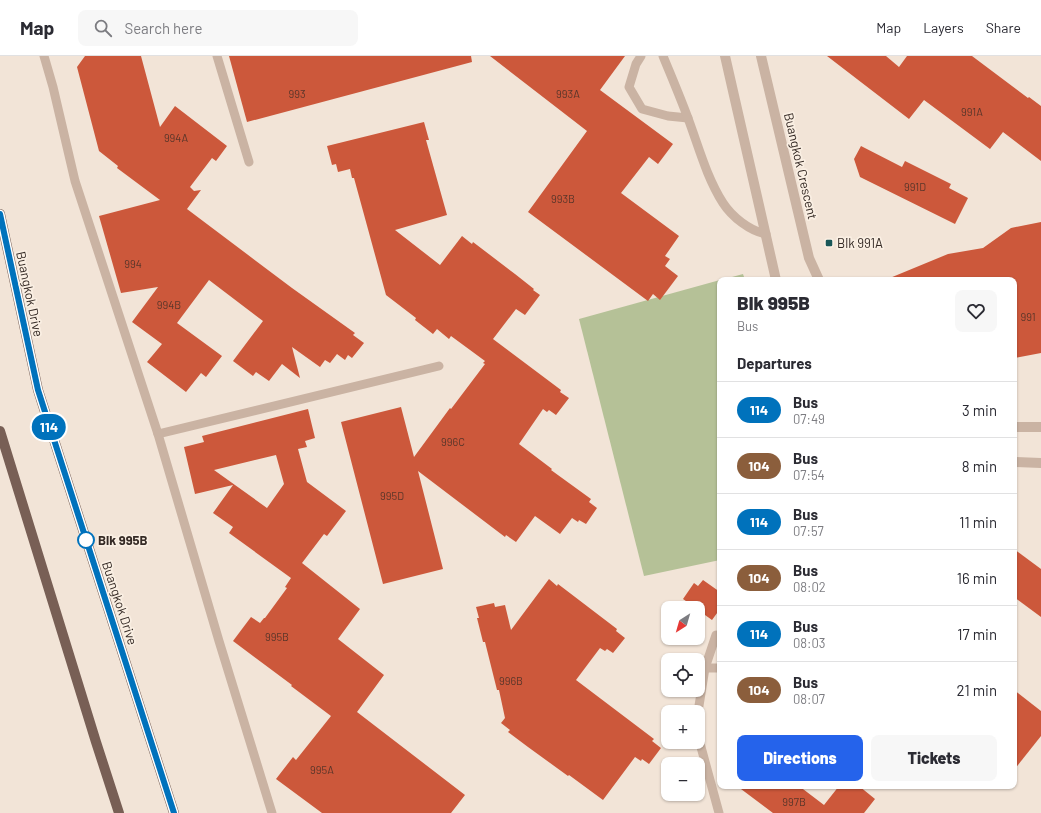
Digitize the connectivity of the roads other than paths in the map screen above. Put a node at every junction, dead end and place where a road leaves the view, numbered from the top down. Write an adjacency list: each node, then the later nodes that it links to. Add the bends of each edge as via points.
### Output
1 (44, 56): 17 (lane, via 74,181)
2 (217, 56): 8 (lane)
3 (641, 56): 7 (lane, via 629,88 642,109)
4 (664, 56): 7 (lane)
5 (725, 56): 10 (street)
6 (761, 56): 12 (street, Buangkok Crescent, via 809,258)
7 (688, 118): 10 (lane, via 705,166 723,203 744,224)
8 (249, 162)
9 (0, 214): 25 (main road, Buangkok Drive, via 38,390)
10 (766, 234): 11 (street)
11 (775, 277)
12 (818, 277)
13 (439, 366): 17 (lane)
14 (1017, 427): 15 (street)
15 (1041, 427)
16 (0, 431): 24 (main road)
17 (158, 434): 26 (lane, via 218,641)
18 (1017, 462): 19 (street)
19 (1041, 463)
20 (716, 635): 21 (lane)
21 (705, 668): 22 (lane)
22 (717, 668)
23 (702, 749): 27 (lane)
24 (119, 813)
25 (174, 813)
26 (272, 813)
27 (719, 813)

